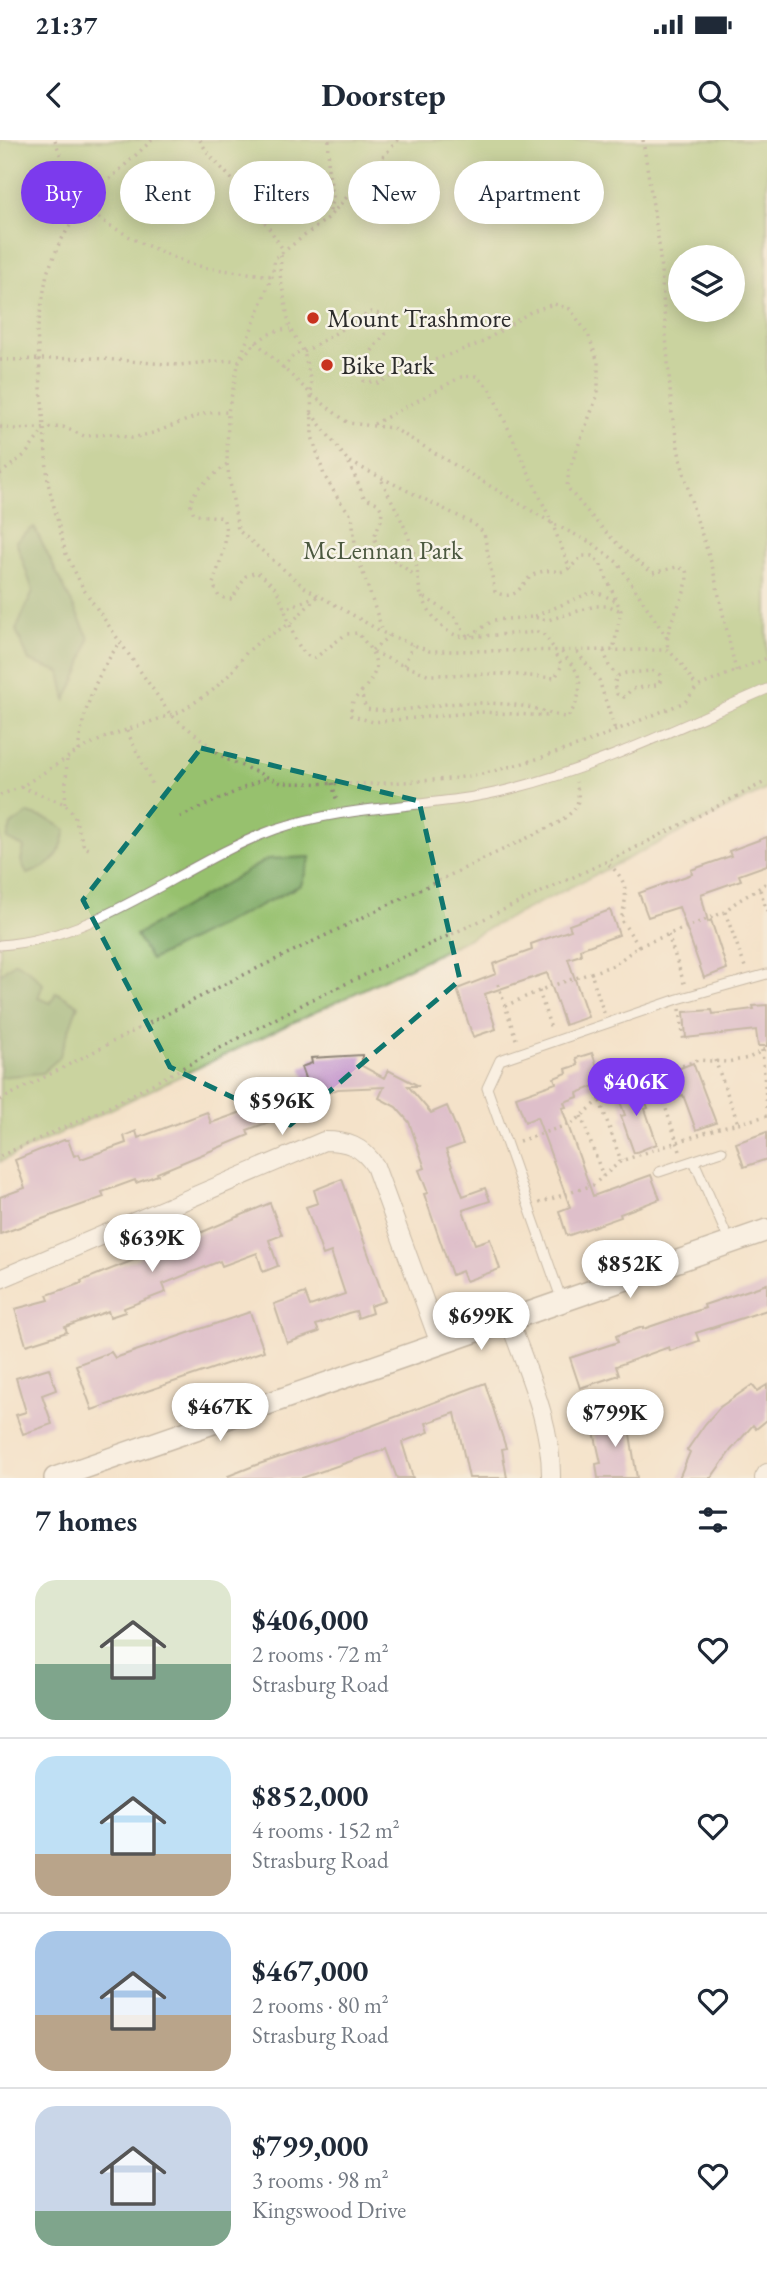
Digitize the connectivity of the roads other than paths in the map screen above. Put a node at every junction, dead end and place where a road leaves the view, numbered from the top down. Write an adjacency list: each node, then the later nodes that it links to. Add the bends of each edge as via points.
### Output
1 (767, 689): 2 (lane, via 573,770 512,789 468,799 314,818 249,839 81,925)
2 (0, 945)
3 (767, 974): 10 (lane, via 500,1060 487,1087)
4 (722, 1151): 5 (lane)
5 (689, 1162): 6 (lane); 8 (lane)
6 (659, 1172)
7 (767, 1230): 8 (street)
8 (730, 1243): 10 (street)
9 (0, 1279): 12 (street, via 324,1140 341,1141 355,1146 375,1166)
10 (562, 1301): 11 (street)
11 (509, 1320): 12 (street); 15 (street, via 546,1425)
12 (440, 1344): 14 (street)
13 (767, 1473): 16 (street)
14 (55, 1478)
15 (551, 1478)
16 (764, 1478)

